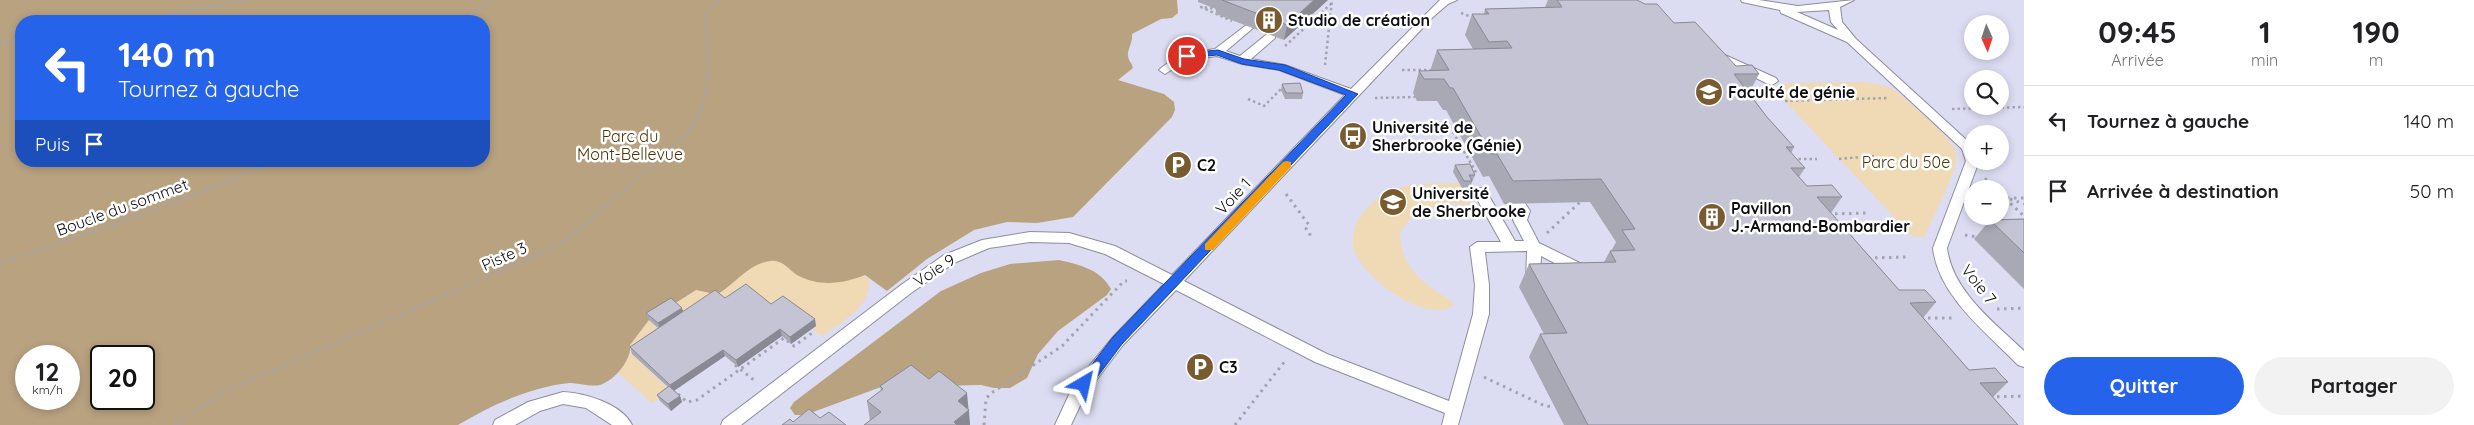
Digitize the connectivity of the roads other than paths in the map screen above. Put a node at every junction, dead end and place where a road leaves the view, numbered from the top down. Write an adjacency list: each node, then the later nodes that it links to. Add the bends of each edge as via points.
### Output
1 (1746, 0): 4 (lane)
2 (1849, 0): 5 (lane)
3 (1445, 1): 14 (lane, Voie 1)
4 (1776, 6): 5 (lane, via 1808,9); 8 (lane, Voie 7)
5 (1834, 6): 8 (lane, Voie 7, via 1837,22)
6 (1249, 26): 10 (lane)
7 (1271, 36): 11 (lane)
8 (1852, 41): 15 (lane, Voie 7)
9 (1708, 48): 13 (lane)
10 (1218, 52): 11 (lane); 12 (lane, via 1183,57)
11 (1242, 61): 14 (lane, via 1281,67)
12 (1165, 70)
13 (1772, 81)
14 (1353, 94): 22 (lane, Voie 1)
15 (1964, 144)
16 (1970, 170): 24 (lane, Voie 7, via 1940,248 1941,258 1960,292)
17 (1480, 192): 19 (lane)
18 (1518, 203): 20 (lane, via 1522,211 1520,220)
19 (1510, 246): 20 (lane); 25 (lane, via 1477,247 1482,285 1481,314)
20 (1534, 246): 21 (lane); 23 (lane)
21 (1601, 280)
22 (1175, 283): 25 (lane, Voie 9, via 1345,369); 28 (lane, Voie 9, via 1115,252 1079,240 1030,237 980,246 936,267); 29 (lane, Voie 1, via 1104,357 1080,391)
23 (1533, 286)
24 (2024, 361)
25 (1452, 418)
26 (501, 425): 27 (lane, via 538,404 572,398 600,405)
27 (624, 425)
28 (729, 425)
29 (1063, 425)

